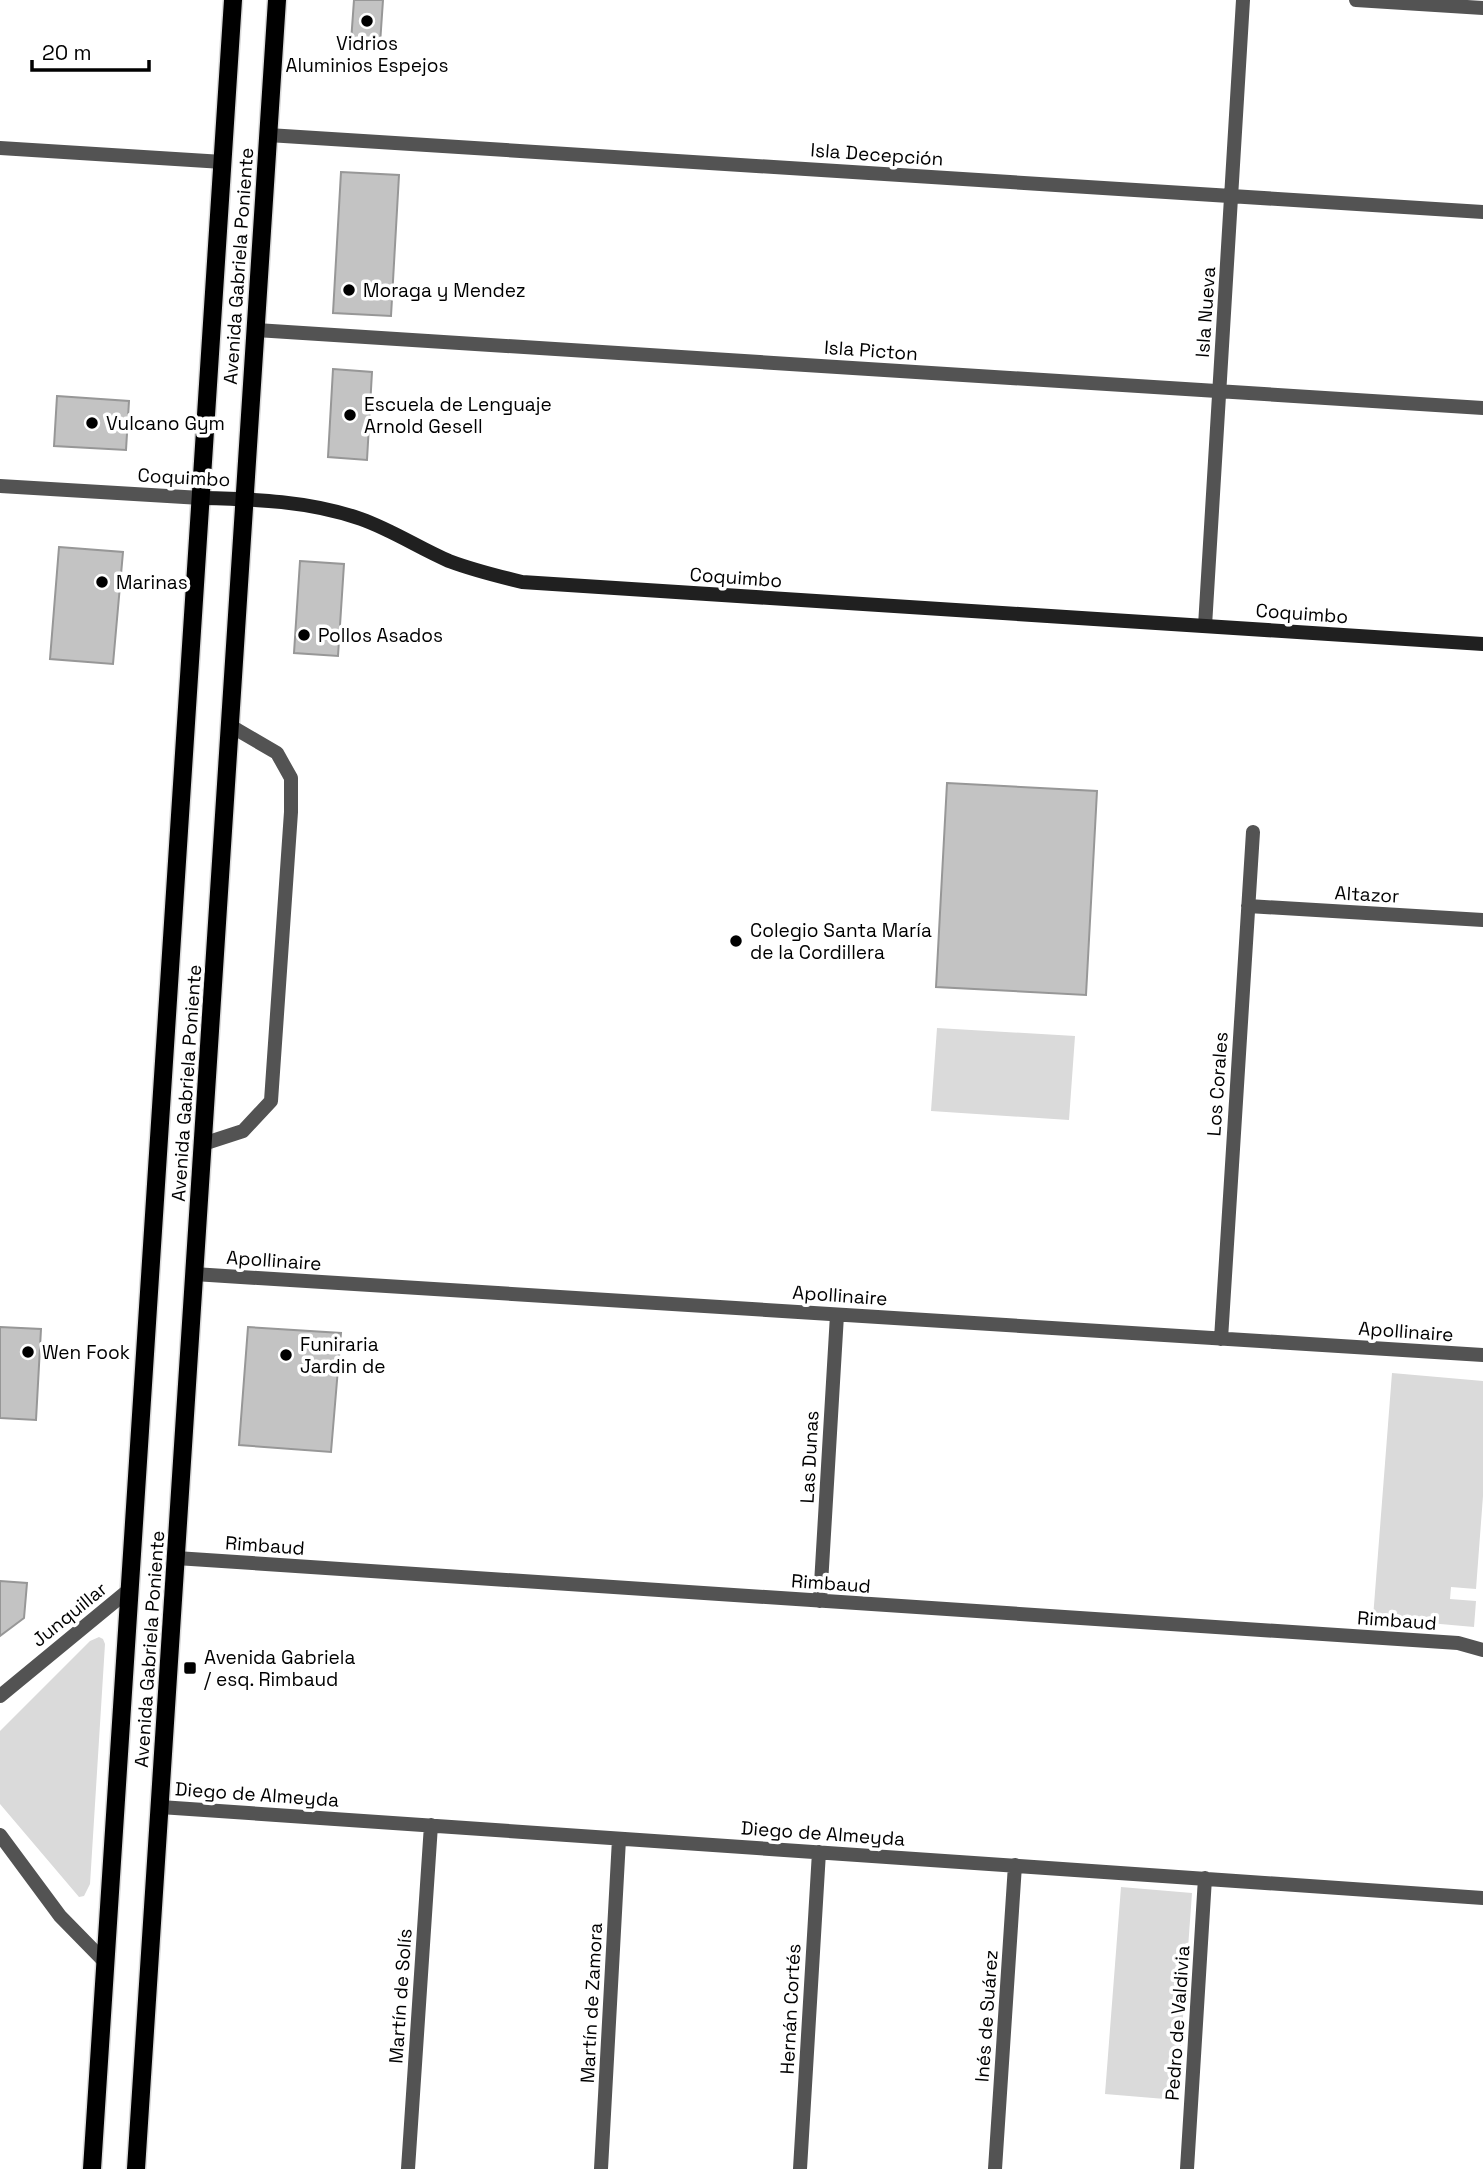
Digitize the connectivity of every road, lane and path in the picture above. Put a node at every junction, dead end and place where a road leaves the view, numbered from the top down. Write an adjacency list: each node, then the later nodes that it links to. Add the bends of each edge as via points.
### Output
1 (233, 0): 8 (main road, Avenida Gabriela Poniente)
2 (277, 0): 6 (main road, Avenida Gabriela Poniente)
3 (1243, 0): 9 (street, Isla Nueva)
4 (1356, 0): 5 (street)
5 (1483, 8)
6 (268, 135): 9 (street, Isla Decepción); 11 (main road, Avenida Gabriela Poniente)
7 (0, 148): 8 (street)
8 (223, 162): 15 (main road, Avenida Gabriela Poniente)
9 (1231, 196): 10 (street, Isla Decepción); 12 (street, Isla Nueva)
10 (1483, 212)
11 (256, 330): 12 (street, Isla Picton); 16 (main road, Avenida Gabriela Poniente)
12 (1219, 391): 13 (street, Isla Picton); 17 (street, Isla Nueva)
13 (1483, 408)
14 (0, 486): 15 (street, Coquimbo)
15 (201, 498): 16 (street, Coquimbo); 29 (main road, Avenida Gabriela Poniente)
16 (245, 499): 17 (street, Coquimbo, via 358,518 447,560 522,582); 19 (main road, Avenida Gabriela Poniente)
17 (1205, 626): 18 (street, Coquimbo)
18 (1483, 644)
19 (229, 724): 23 (main road, Avenida Gabriela Poniente); 23 (street, via 277,753 291,778 291,812 271,1101 243,1131)
20 (1253, 832): 21 (street, Los Corales)
21 (1248, 906): 22 (street, Altazor); 26 (street, Los Corales)
22 (1483, 920)
23 (203, 1144): 24 (main road, Avenida Gabriela Poniente)
24 (194, 1274): 25 (street, Apollinaire); 28 (main road, Avenida Gabriela Poniente)
25 (837, 1315): 26 (street, Apollinaire); 30 (street, Las Dunas)
26 (1221, 1339): 27 (street, Apollinaire)
27 (1483, 1355)
28 (176, 1558): 30 (street, Rimbaud); 33 (main road, Avenida Gabriela Poniente)
29 (130, 1589): 32 (street, Junquillar); 41 (main road, Avenida Gabriela Poniente)
30 (820, 1601): 31 (street, Rimbaud, via 1458,1643)
31 (1483, 1650)
32 (0, 1696)
33 (160, 1807): 34 (street, Diego de Almeyda); 43 (main road, Avenida Gabriela Poniente)
34 (432, 1825): 36 (street, Diego de Almeyda); 44 (street, Martín de Solís)
35 (0, 1835): 41 (street, via 60,1916)
36 (620, 1839): 37 (street, Diego de Almeyda); 45 (street, Martín de Zamora)
37 (819, 1852): 38 (street, Diego de Almeyda); 46 (street, Hernán Cortés)
38 (1015, 1865): 39 (street, Diego de Almeyda); 47 (street, Inés de Suárez)
39 (1205, 1878): 40 (street, Diego de Almeyda); 48 (street, Pedro de Valdivia)
40 (1483, 1898)
41 (106, 1963): 42 (main road, Avenida Gabriela Poniente)
42 (92, 2169)
43 (136, 2169)
44 (408, 2169)
45 (601, 2169)
46 (800, 2169)
47 (995, 2169)
48 (1187, 2169)

